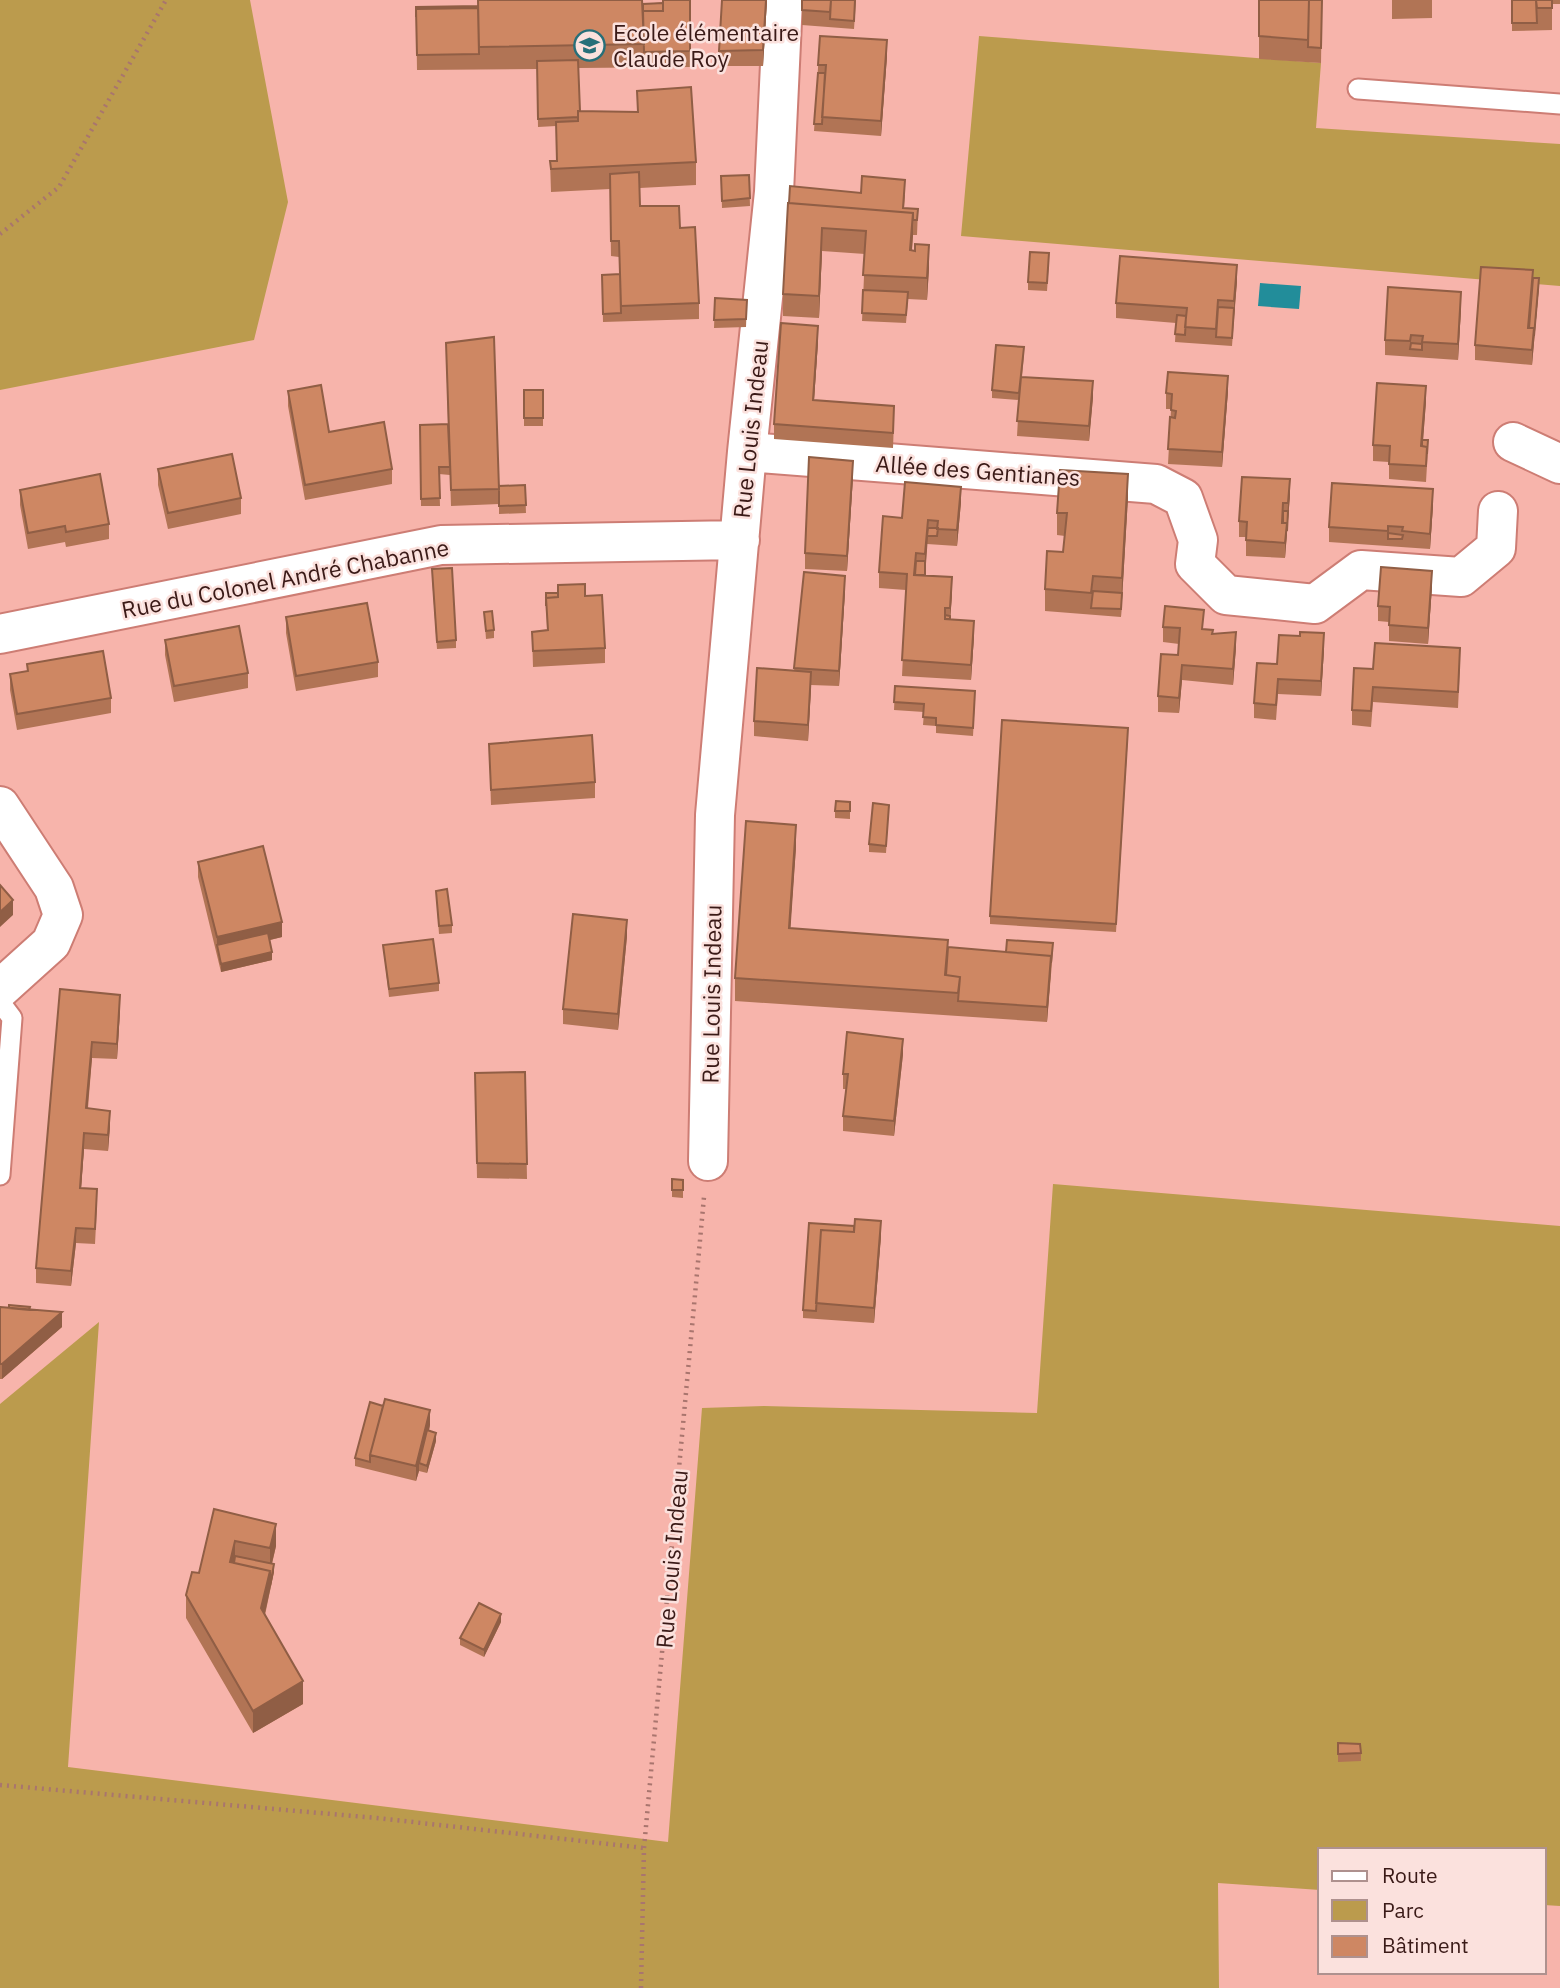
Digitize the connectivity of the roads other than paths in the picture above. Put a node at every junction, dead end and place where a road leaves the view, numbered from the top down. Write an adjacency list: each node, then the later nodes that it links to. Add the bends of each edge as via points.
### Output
1 (783, 0): 5 (street, Rue Louis Indeau, via 774,192)
2 (1358, 89): 3 (lane)
3 (1560, 104)
4 (1513, 442): 6 (street)
5 (747, 452): 7 (street, Allée des Gentianes, via 1156,484 1183,498 1198,540 1195,564 1226,595 1315,604 1360,570 1461,578 1496,548); 8 (street, Rue Louis Indeau)
6 (1560, 464)
7 (1498, 511)
8 (740, 540): 9 (street, Rue du Colonel André Chabanne, via 441,544); 13 (street, Rue Louis Indeau, via 715,815)
9 (0, 634)
10 (0, 806): 11 (street, via 54,888 63,915 51,943)
11 (0, 989)
12 (0, 1002): 14 (lane, via 12,1018)
13 (708, 1161)
14 (0, 1175)

